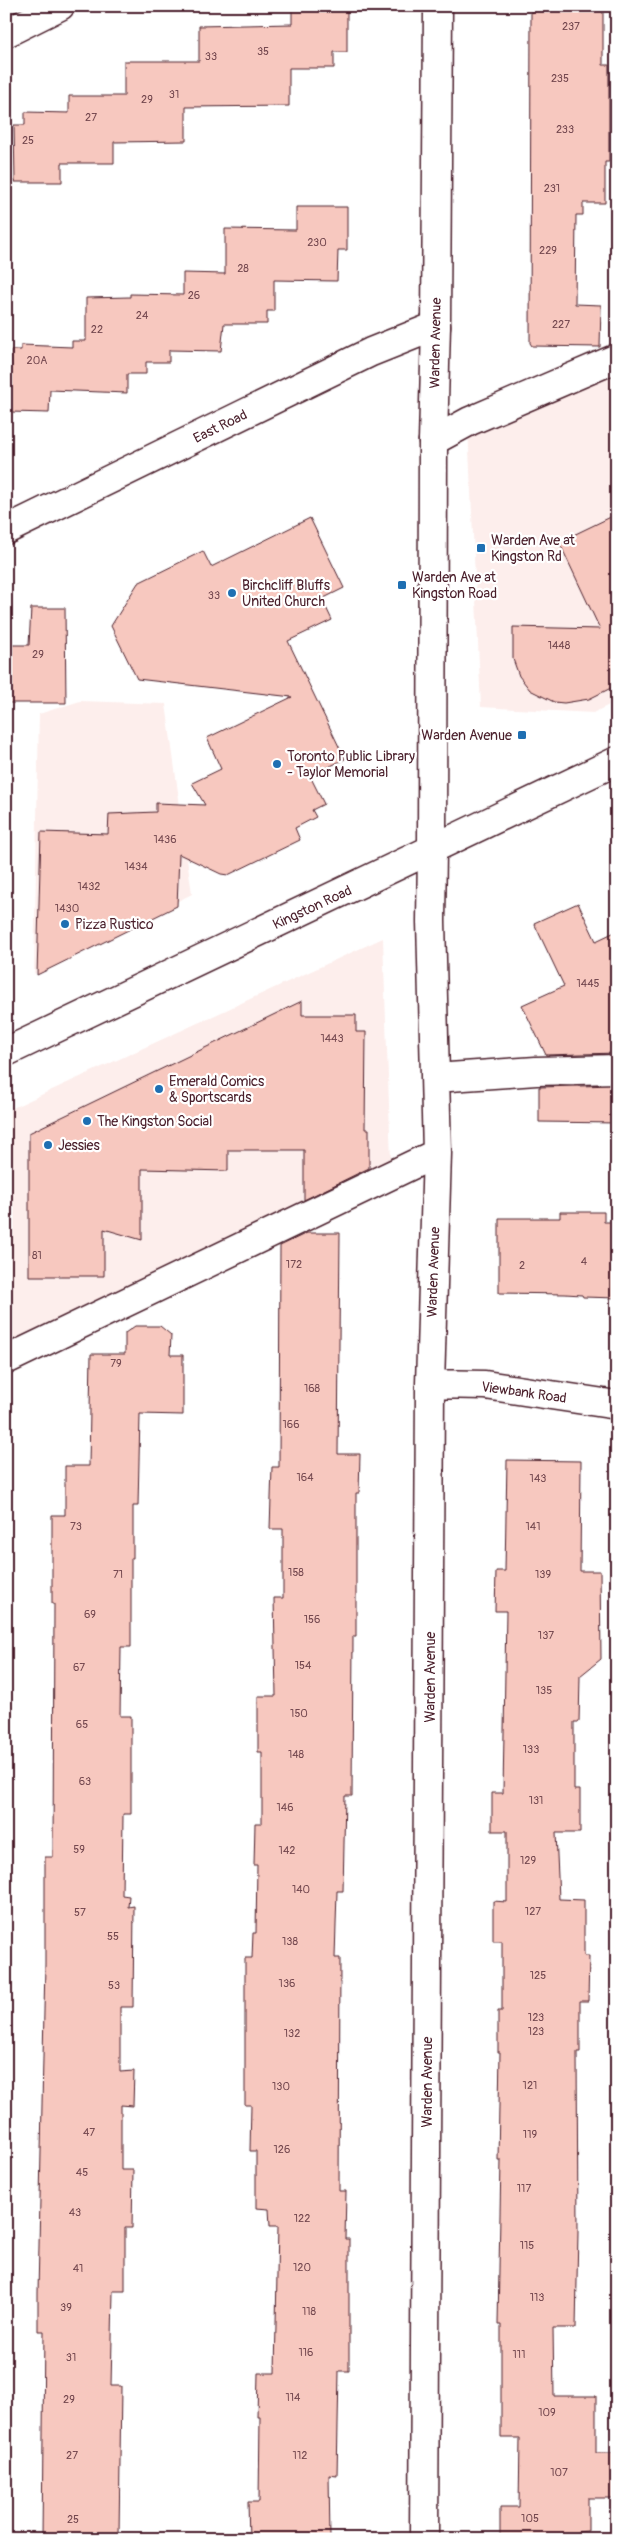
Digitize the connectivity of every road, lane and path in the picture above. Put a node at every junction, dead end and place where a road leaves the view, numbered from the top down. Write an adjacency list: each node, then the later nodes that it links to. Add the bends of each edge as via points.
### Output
1 (60, 6): 3 (street)
2 (438, 6): 4 (street, Warden Avenue)
3 (6, 33)
4 (436, 326): 6 (street, Warden Avenue); 7 (street, East Road, via 371,352)
5 (617, 358): 6 (street, via 470,421)
6 (433, 441): 9 (street, Warden Avenue)
7 (6, 530)
8 (617, 761): 9 (street, Kingston Road)
9 (432, 850): 10 (street, Kingston Road); 12 (street, Warden Avenue)
10 (6, 1052)
11 (617, 1070): 12 (street, via 536,1070)
12 (436, 1078): 13 (street, Warden Avenue)
13 (437, 1154): 14 (street); 15 (street, Warden Avenue)
14 (6, 1360)
15 (430, 1384): 16 (street, Viewbank Road, via 485,1385); 17 (street, Warden Avenue)
16 (617, 1405)
17 (424, 2539)

